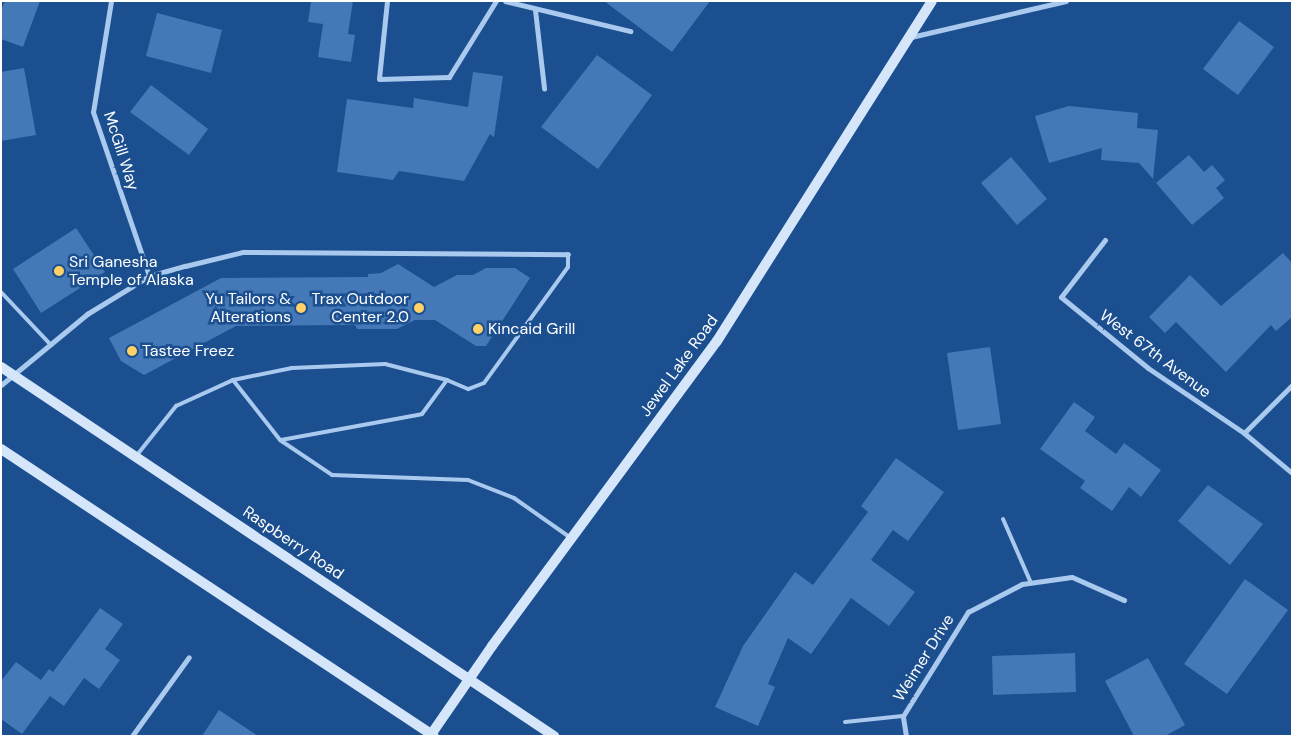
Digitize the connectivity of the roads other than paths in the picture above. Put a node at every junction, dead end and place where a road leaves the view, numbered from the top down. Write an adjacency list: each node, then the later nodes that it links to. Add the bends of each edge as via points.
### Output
1 (111, 1): 13 (street, McGill Way, via 93,112)
2 (387, 1): 3 (street, via 379,79 449,77)
3 (496, 1)
4 (505, 1): 7 (street)
5 (932, 1): 9 (main road, Jewel Lake Road)
6 (1066, 1): 9 (street)
7 (535, 10): 8 (street); 10 (street)
8 (630, 31)
9 (911, 37): 28 (main road, Jewel Lake Road, via 717,340)
10 (544, 88)
11 (1105, 240): 22 (street, West 67th Avenue, via 1061,298 1148,368)
12 (568, 254): 13 (street, via 243,252); 19 (lane, via 568,267 484,383 468,389)
13 (148, 276): 15 (street, via 87,314)
14 (1, 292): 15 (lane)
15 (51, 345): 17 (street)
16 (1, 367): 17 (main road, Raspberry Road)
17 (15, 376): 20 (street); 25 (main road, Raspberry Road)
18 (233, 380): 19 (lane, via 292,368 385,364); 23 (lane); 25 (lane, via 176,406)
19 (447, 380): 23 (lane, via 422,414)
20 (1, 385)
21 (1292, 385): 22 (street)
22 (1244, 433): 26 (street, West 67th Avenue)
23 (280, 440): 28 (lane, via 332,475 468,480 514,498)
24 (1, 449): 35 (main road)
25 (136, 456): 32 (main road, Raspberry Road)
26 (1292, 473)
27 (1003, 519): 29 (lane)
28 (571, 538): 32 (main road, Jewel Lake Road)
29 (1031, 583): 30 (street, Weimer Drive, via 1072,577); 33 (street, Weimer Drive, via 1022,584 968,612)
30 (1124, 600)
31 (189, 657): 36 (street)
32 (469, 677): 35 (main road, Jewel Lake Road); 37 (main road, Raspberry Road)
33 (903, 716): 34 (lane); 38 (street, Weimer Drive)
34 (845, 722)
35 (432, 735)
36 (132, 736)
37 (554, 736)
38 (906, 736)

